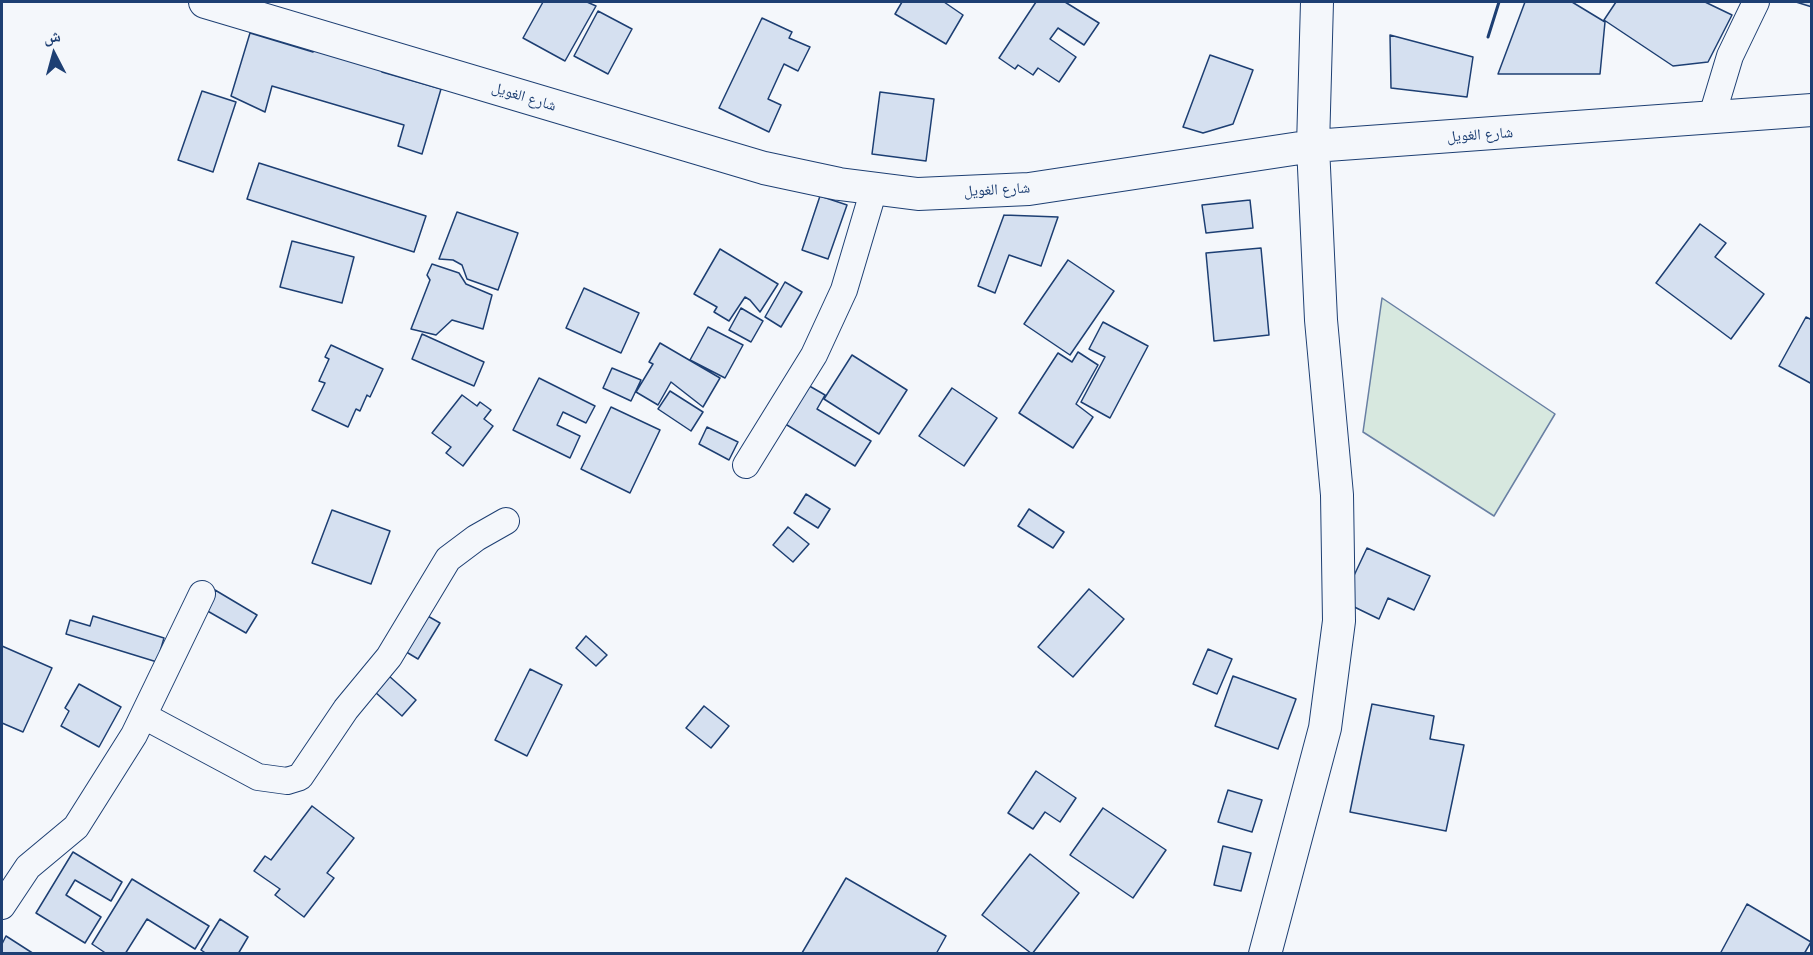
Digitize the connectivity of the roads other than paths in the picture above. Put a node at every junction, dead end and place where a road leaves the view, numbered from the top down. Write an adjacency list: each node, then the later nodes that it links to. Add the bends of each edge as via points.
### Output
1 (205, 2): 7 (street, شارع الغويل, via 764,168)
2 (1317, 2): 6 (street)
3 (1756, 2): 5 (street, via 1730,56)
4 (1812, 110): 5 (street, شارع الغويل)
5 (1711, 119): 6 (street, شارع الغويل)
6 (1313, 146): 7 (street, شارع الغويل, via 1029,189 918,194); 13 (street, via 1321,320 1337,495 1339,621 1325,728)
7 (874, 189): 8 (street, via 844,290 814,355)
8 (746, 465)
9 (506, 522): 11 (street, via 448,559 389,657 346,709 300,777 287,781 258,777)
10 (202, 594): 11 (street)
11 (144, 716): 12 (street, via 76,827 28,867)
12 (2, 906)
13 (1265, 954)

